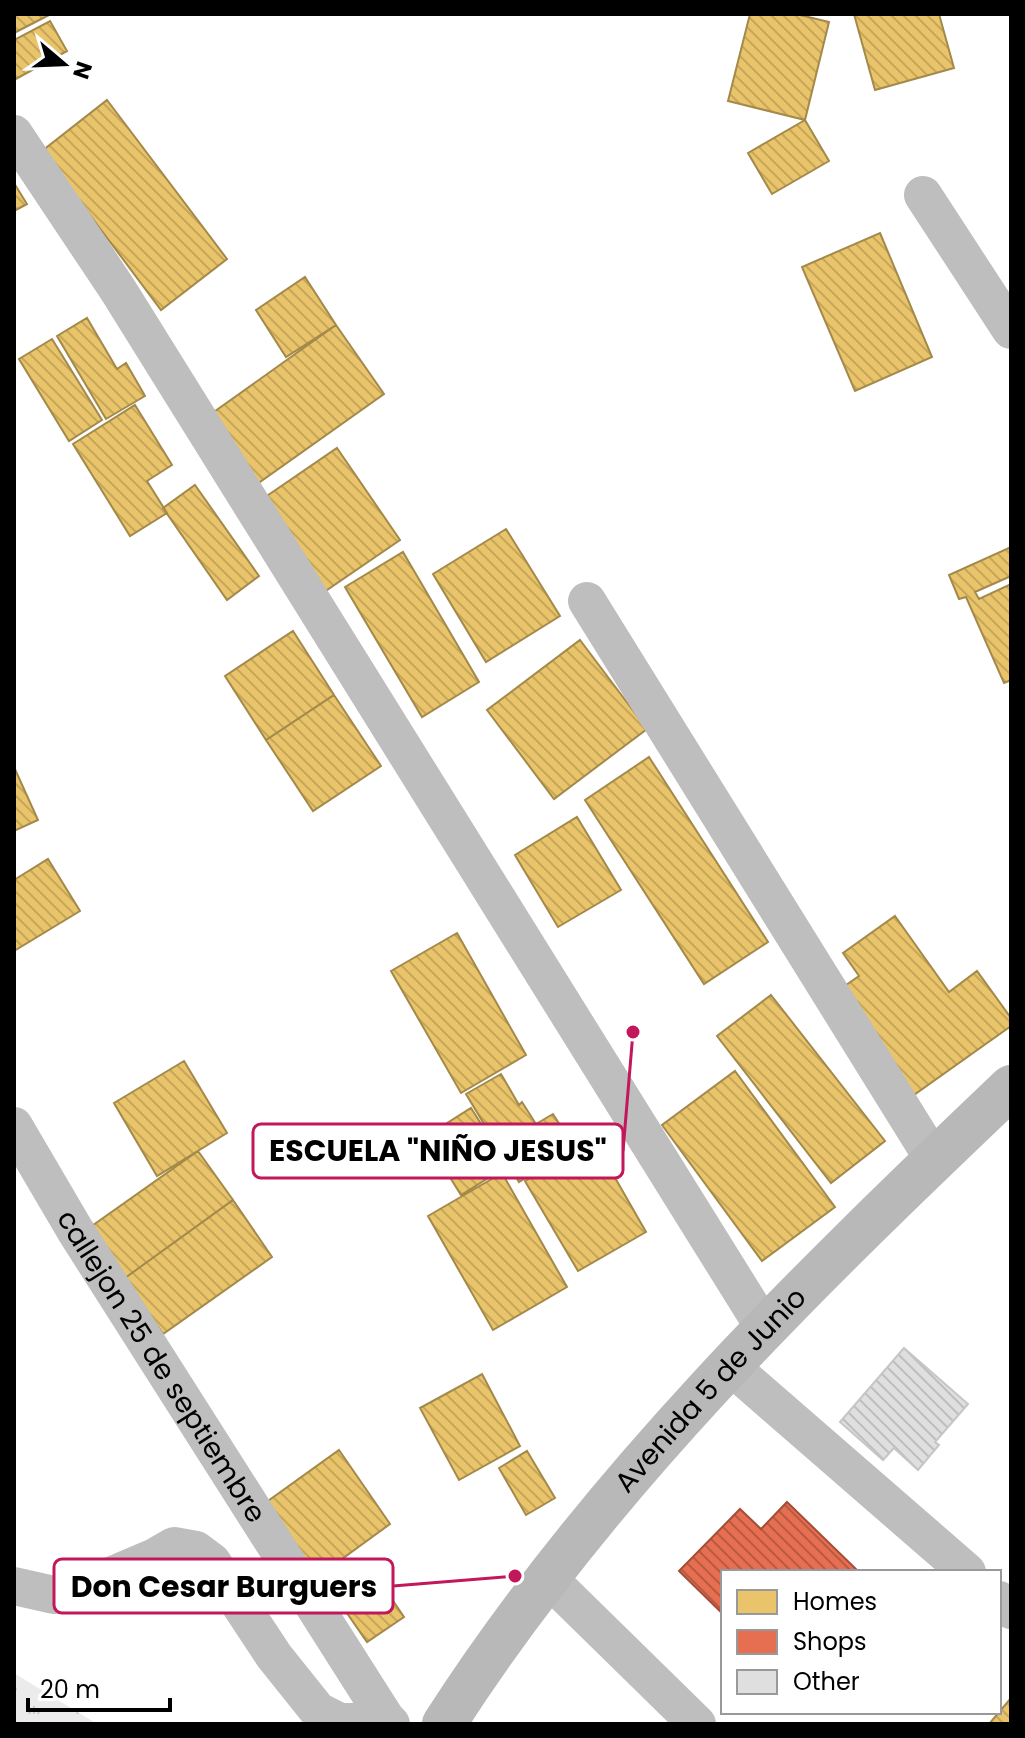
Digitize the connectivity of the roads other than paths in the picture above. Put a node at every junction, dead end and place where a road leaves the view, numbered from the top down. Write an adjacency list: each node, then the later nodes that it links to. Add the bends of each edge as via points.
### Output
1 (14, 134): 9 (street, via 118,290)
2 (923, 195): 3 (street)
3 (1011, 330)
4 (587, 601): 7 (street)
5 (1011, 1087): 7 (street, Avenida 5 de Junio)
6 (14, 1126): 8 (street, callejon 25 de septiembre)
7 (934, 1160): 9 (street, Avenida 5 de Junio)
8 (26, 1162): 14 (street, callejon 25 de septiembre, via 75,1230)
9 (765, 1329): 10 (street, Avenida 5 de Junio)
10 (730, 1366): 11 (street); 12 (street, Avenida 5 de Junio)
11 (965, 1570)
12 (548, 1578): 15 (street, Avenida 5 de Junio); 16 (street)
13 (14, 1586): 14 (street, via 54,1595 86,1589 174,1546 196,1550 212,1562 318,1711 340,1722)
14 (389, 1722)
15 (444, 1724)
16 (697, 1724)

